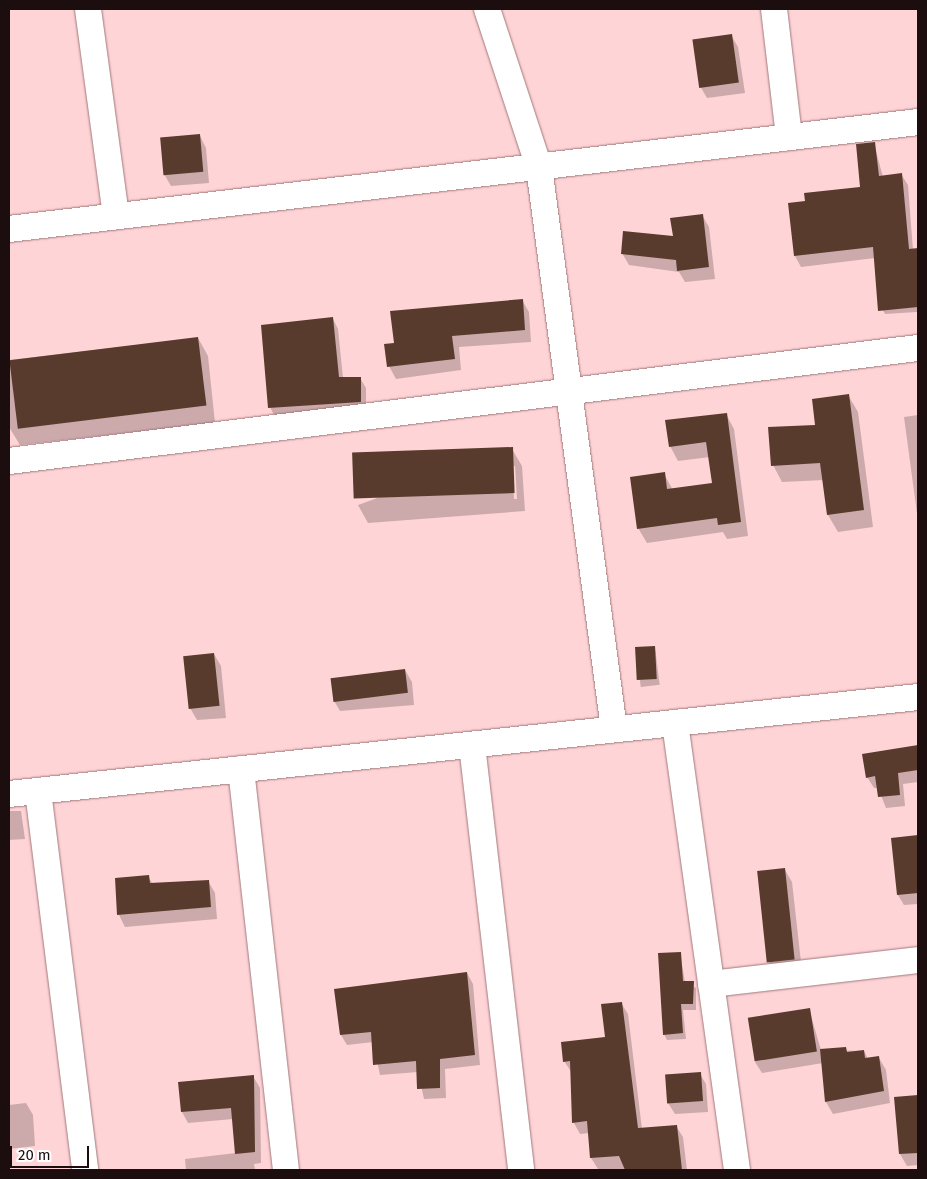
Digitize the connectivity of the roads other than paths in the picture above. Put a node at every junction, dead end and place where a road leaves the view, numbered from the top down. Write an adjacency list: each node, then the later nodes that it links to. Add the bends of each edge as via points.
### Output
1 (88, 9): 7 (street)
2 (487, 9): 6 (street)
3 (774, 9): 5 (street)
4 (918, 122): 5 (street)
5 (789, 137): 6 (street)
6 (538, 167): 7 (street); 10 (street)
7 (116, 216): 8 (street)
8 (9, 228)
9 (918, 348): 10 (street)
10 (569, 392): 11 (street); 14 (street)
11 (9, 460)
12 (918, 697): 13 (street)
13 (675, 723): 14 (street); 20 (street)
14 (614, 730): 15 (street)
15 (472, 745): 16 (street); 23 (street)
16 (240, 769): 17 (street); 22 (street)
17 (38, 791): 18 (street); 21 (street)
18 (9, 794)
19 (918, 960): 20 (street)
20 (711, 984): 24 (street)
21 (86, 1170)
22 (286, 1170)
23 (521, 1170)
24 (737, 1170)

